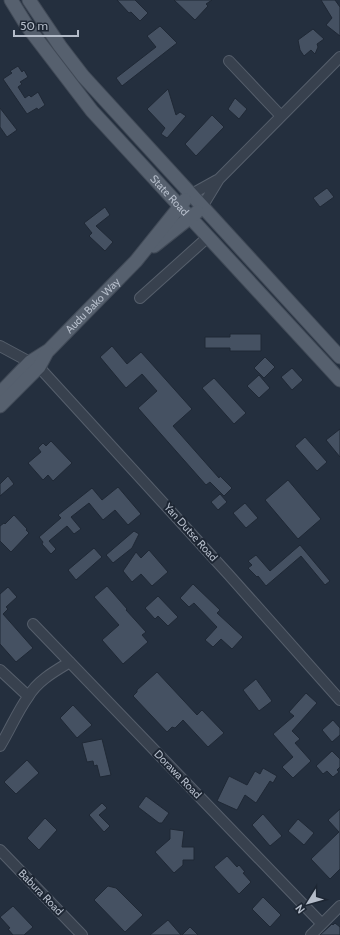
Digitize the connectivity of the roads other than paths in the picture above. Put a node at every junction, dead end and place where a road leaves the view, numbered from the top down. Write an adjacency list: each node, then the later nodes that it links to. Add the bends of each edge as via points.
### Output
1 (11, 0): 8 (main road, State Road, via 27,26 83,100)
2 (29, 0): 7 (main road, State Road, via 83,76)
3 (340, 57): 5 (street)
4 (229, 61): 5 (street)
5 (281, 116): 6 (street)
6 (219, 179): 7 (street); 9 (street)
7 (190, 195): 8 (main road, Audu Bako Way); 9 (main road, State Road)
8 (180, 206): 10 (main road, State Road); 12 (main road, Audu Bako Way)
9 (202, 207): 10 (main road, Audu Bako Way); 15 (main road, State Road)
10 (190, 218): 11 (main road, State Road); 12 (main road, Audu Bako Way)
11 (208, 237): 13 (street); 17 (main road, State Road)
12 (136, 261): 16 (main road, Audu Bako Way)
13 (140, 298)
14 (0, 346): 16 (street, Yan Dutse Road)
15 (340, 357)
16 (35, 364): 18 (main road, Audu Bako Way); 19 (main road, Audu Bako Way); 24 (street, Yan Dutse Road)
17 (340, 380)
18 (0, 393)
19 (0, 406)
20 (33, 624): 21 (street, Dorawa Road)
21 (70, 662): 23 (street, via 48,676); 28 (street, Dorawa Road)
22 (0, 670): 23 (street)
23 (28, 696): 25 (street)
24 (340, 700)
25 (0, 746)
26 (0, 850): 29 (street, Babura Road)
27 (340, 906): 28 (street)
28 (322, 924): 30 (street)
29 (82, 935)
30 (311, 935)

